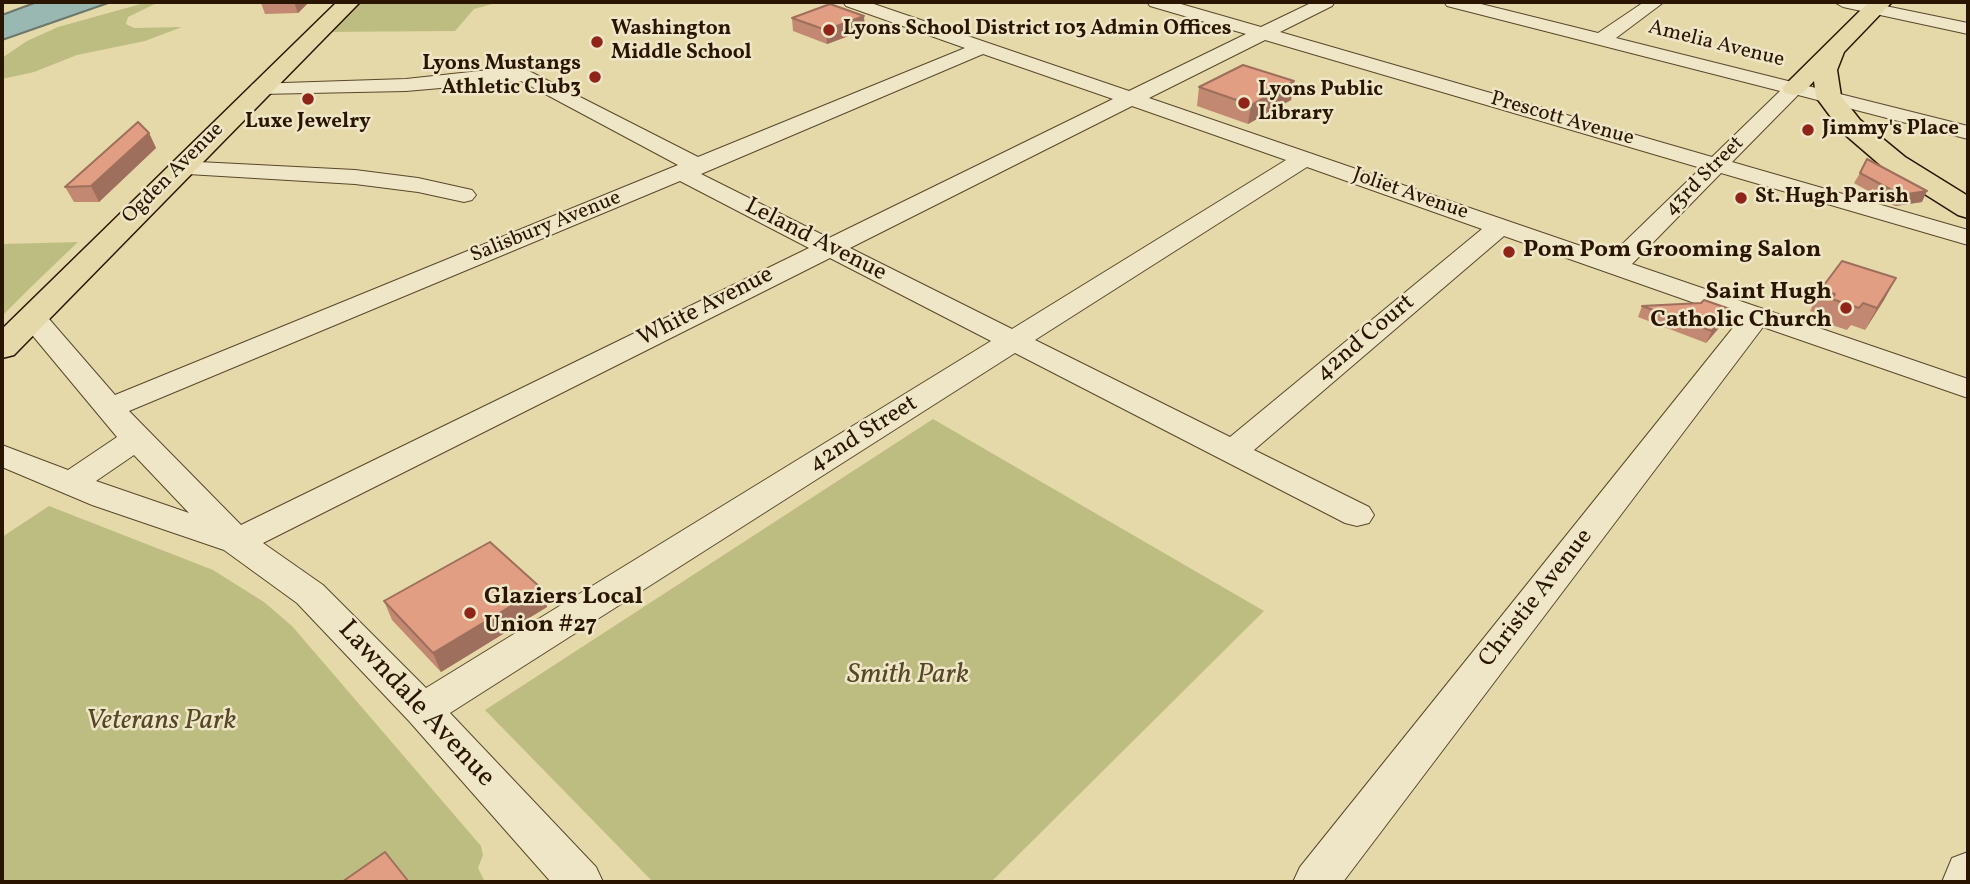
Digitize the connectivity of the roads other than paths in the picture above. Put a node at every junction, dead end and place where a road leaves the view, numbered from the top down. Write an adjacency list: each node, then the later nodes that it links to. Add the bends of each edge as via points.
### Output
1 (349, 2): 14 (main road, Ogden Avenue)
2 (852, 2): 12 (street, Joliet Avenue)
3 (1156, 2): 10 (street, Prescott Avenue)
4 (1326, 2): 10 (street, White Avenue)
5 (1453, 2): 11 (street, Amelia Avenue)
6 (1655, 2): 11 (street)
7 (1843, 2): 8 (street)
8 (1877, 5): 9 (street); 13 (main road)
9 (1968, 29)
10 (1263, 33): 16 (street, White Avenue); 20 (street, Prescott Avenue)
11 (1602, 39): 15 (street, Amelia Avenue)
12 (983, 47): 16 (street, Joliet Avenue); 22 (street, Salisbury Avenue)
13 (1833, 50): 15 (main road); 17 (main road, via 1825,70)
14 (260, 88): 21 (main road, Ogden Avenue); 22 (street, Leland Avenue, via 406,85 525,75 689,160)
15 (1794, 88): 17 (street, Amelia Avenue); 20 (street, 43rd Street)
16 (1129, 97): 19 (street, Joliet Avenue); 27 (street, White Avenue)
17 (1829, 97): 18 (street, Amelia Avenue); 24 (main road, via 1870,145)
18 (1968, 132)
19 (1304, 159): 25 (street, Joliet Avenue); 31 (street, 42nd Street)
20 (1716, 165): 26 (street, Prescott Avenue); 28 (street, 43rd Street)
21 (179, 168): 23 (street, via 355,177); 30 (main road, Ogden Avenue)
22 (689, 169): 27 (street, Leland Avenue, via 689,177); 34 (street, Salisbury Avenue)
23 (464, 195)
24 (1968, 209)
25 (1501, 226): 28 (street, Joliet Avenue); 36 (street, 42nd Court)
26 (1968, 238)
27 (827, 247): 31 (street, Leland Avenue); 40 (street, White Avenue)
28 (1615, 266): 29 (street, Joliet Avenue)
29 (1757, 316): 33 (street, Joliet Avenue); 44 (street, Christie Avenue)
30 (33, 318): 32 (main road, Ogden Avenue); 34 (street, Lawndale Avenue)
31 (1013, 341): 36 (street, Leland Avenue); 41 (street, 42nd Street)
32 (2, 348)
33 (1968, 389)
34 (109, 408): 35 (street, Lawndale Avenue)
35 (136, 439): 38 (street); 40 (street, Lawndale Avenue)
36 (1232, 452): 39 (street, Leland Avenue)
37 (2, 455): 38 (street, Lawndale Avenue)
38 (69, 484): 40 (street, Lawndale Avenue)
39 (1357, 515)
40 (237, 542): 41 (street, Lawndale Avenue, via 310,594)
41 (423, 710): 43 (street, Lawndale Avenue)
42 (1968, 872): 45 (street)
43 (580, 882)
44 (1316, 882)
45 (1965, 882)

